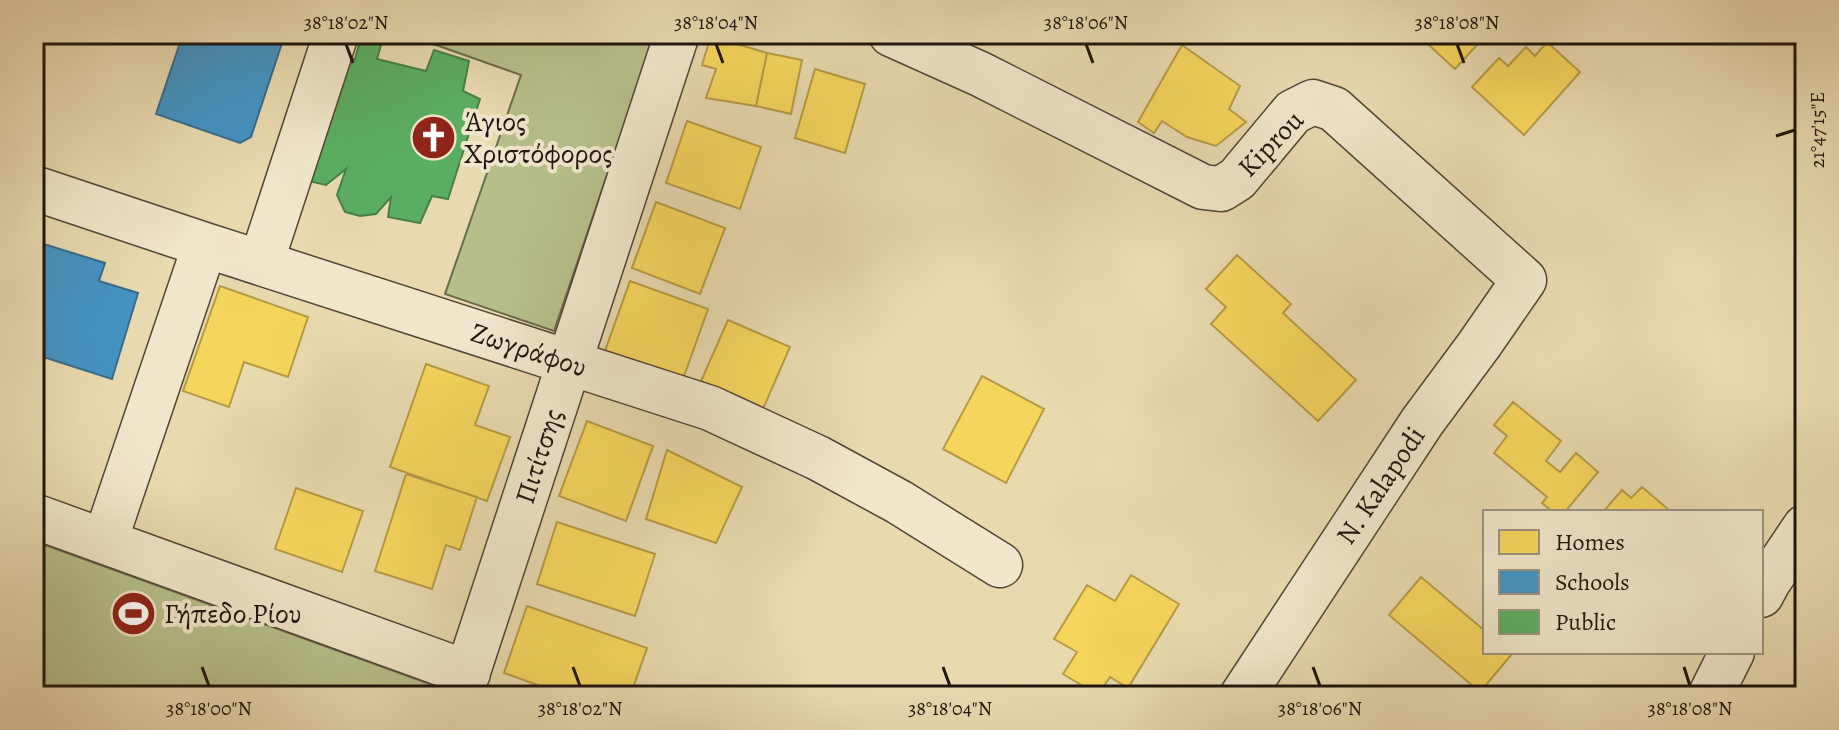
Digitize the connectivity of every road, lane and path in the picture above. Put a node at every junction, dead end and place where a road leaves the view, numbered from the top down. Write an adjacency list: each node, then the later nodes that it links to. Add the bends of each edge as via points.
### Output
1 (336, 34): 6 (street)
2 (677, 34): 8 (street, Πιτίτσης)
3 (891, 34): 7 (street, Kiprou, via 1203,187 1221,189 1237,179 1293,112 1313,102 1334,109)
4 (34, 188): 5 (street, Ζωγράφου)
5 (205, 245): 6 (street, Ζωγράφου); 11 (street)
6 (261, 263): 8 (street, Ζωγράφου)
7 (1524, 280): 16 (street, N. Kalapodi, via 1413,435)
8 (569, 362): 12 (street, Ζωγράφου, via 710,408 818,458); 15 (street, Πιτίτσης)
9 (34, 516): 11 (street)
10 (1805, 527): 13 (street)
11 (105, 541): 15 (street)
12 (1000, 565)
13 (1763, 591)
14 (1731, 654): 17 (street)
15 (464, 684)
16 (1242, 696)
17 (1710, 696)

